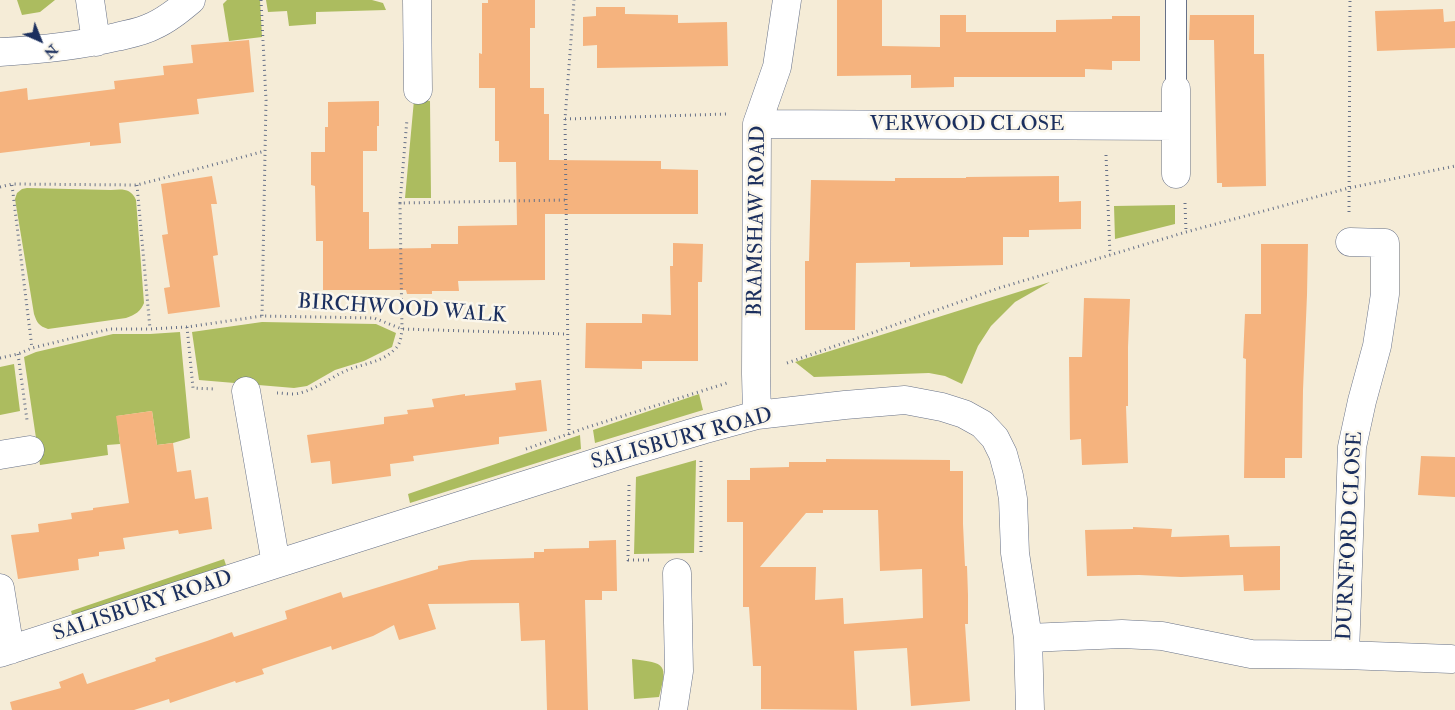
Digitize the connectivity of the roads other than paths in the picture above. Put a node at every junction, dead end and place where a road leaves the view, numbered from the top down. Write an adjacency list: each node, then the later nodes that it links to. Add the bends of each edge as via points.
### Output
1 (90, 0): 6 (street)
2 (191, 0): 6 (street, via 152,27)
3 (417, 0): 9 (street)
4 (787, 0): 10 (street, BRAMSHAW ROAD, via 778,67)
5 (1176, 0): 8 (lane)
6 (96, 42): 7 (street)
7 (0, 52)
8 (1176, 89): 11 (street)
9 (418, 90)
10 (757, 124): 11 (street, VERWOOD CLOSE); 15 (street, BRAMSHAW ROAD)
11 (1176, 126): 12 (street)
12 (1176, 174)
13 (1350, 242): 23 (street, DURNFORD CLOSE, via 1384,243 1385,294 1378,346 1352,447)
14 (246, 391): 18 (street)
15 (757, 415): 18 (street, SALISBURY ROAD, via 629,452); 21 (street, SALISBURY ROAD, via 905,400 964,414 982,424 995,438 1009,476 1015,553)
16 (30, 450): 17 (street)
17 (0, 455)
18 (276, 564): 22 (street, SALISBURY ROAD)
19 (678, 564): 25 (street, via 679,671)
20 (0, 588): 22 (street, SALISBURY ROAD)
21 (1028, 638): 23 (street, DURNFORD CLOSE, via 1122,634 1162,636 1251,654); 26 (street, SALISBURY ROAD)
22 (5, 651)
23 (1345, 656): 24 (street, DURNFORD CLOSE)
24 (1451, 660)
25 (673, 710)
26 (1030, 710)

